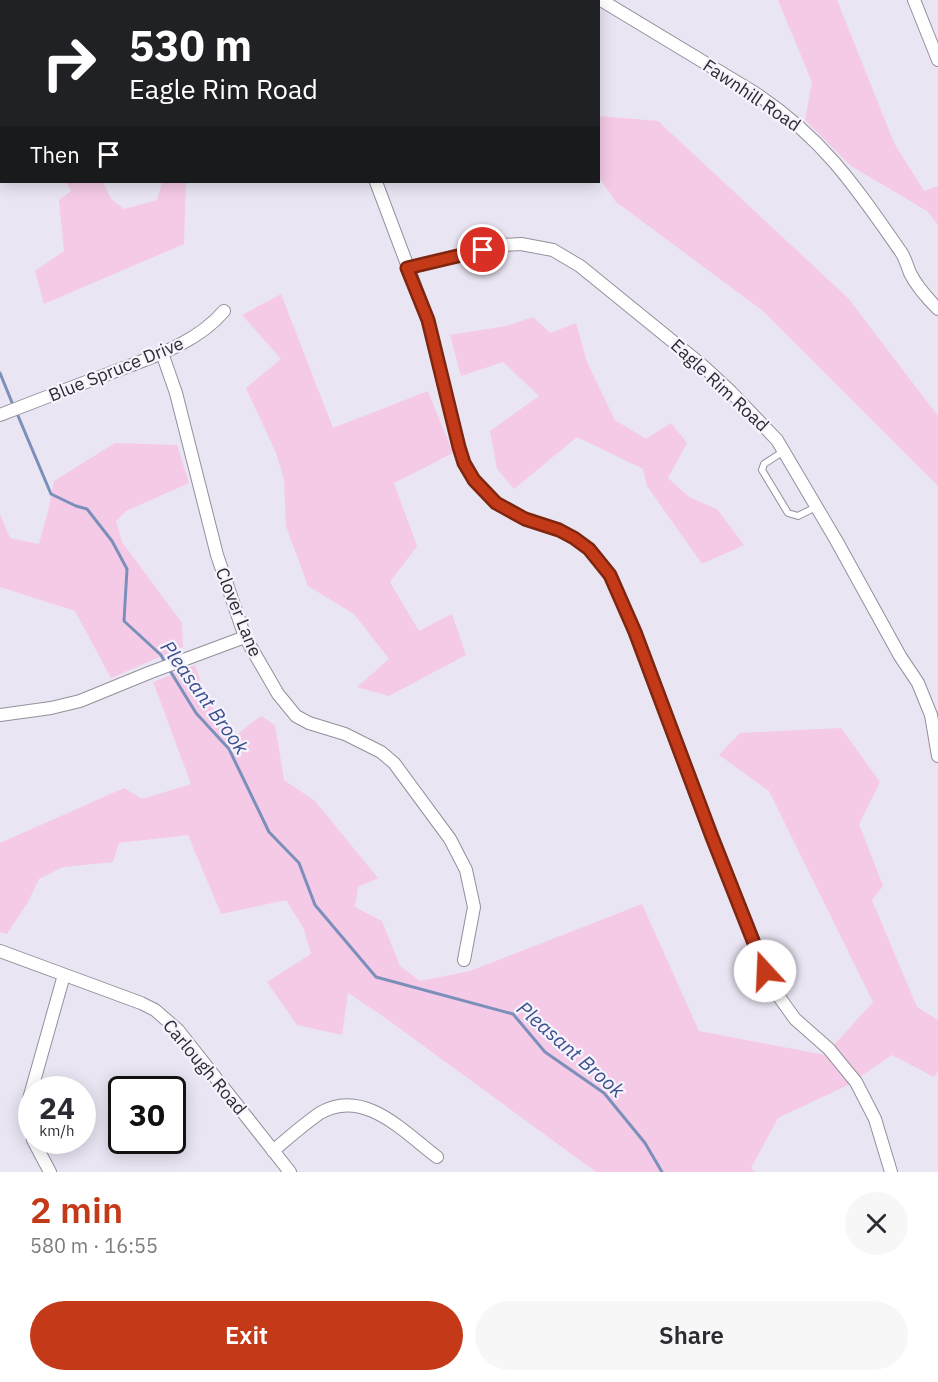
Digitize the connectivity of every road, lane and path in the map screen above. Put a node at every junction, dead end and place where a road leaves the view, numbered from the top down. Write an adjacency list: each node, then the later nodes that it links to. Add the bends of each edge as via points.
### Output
1 (601, 0): 6 (street, Fawnhill Road, via 755,93 814,138 855,186 905,257 916,284)
2 (914, 0): 3 (street)
3 (938, 60)
4 (376, 183): 5 (street)
5 (407, 268): 10 (street, Eagle Rim Road, via 502,245 538,246 567,257 703,366 758,419); 24 (street, via 428,320 464,463 478,486 496,503 574,538 589,549 610,575 772,987 795,1019 829,1049 856,1082 875,1119)
6 (938, 309)
7 (224, 311): 8 (street, Blue Spruce Drive, via 199,335)
8 (162, 353): 9 (street, Blue Spruce Drive); 12 (street, Clover Lane, via 177,393 217,555)
9 (0, 415)
10 (784, 451): 11 (street, Eagle Rim Road); 11 (lane, via 764,464 762,470 788,513 798,516)
11 (817, 507): 14 (street, Eagle Rim Road, via 926,698)
12 (245, 638): 13 (street, via 81,701); 16 (street, Clover Lane, via 278,694 296,716 381,752 394,763 450,839 466,870 474,907)
13 (0, 715)
14 (938, 756)
15 (0, 951): 17 (street, Carlough Road)
16 (464, 960)
17 (64, 975): 18 (street); 19 (street, Carlough Road, via 141,1003 168,1020)
18 (35, 1076)
19 (273, 1151): 21 (street, via 321,1113 354,1105 376,1112); 23 (street, Carlough Road)
20 (40, 1154): 22 (street)
21 (437, 1157)
22 (50, 1172)
23 (290, 1172)
24 (891, 1172)

